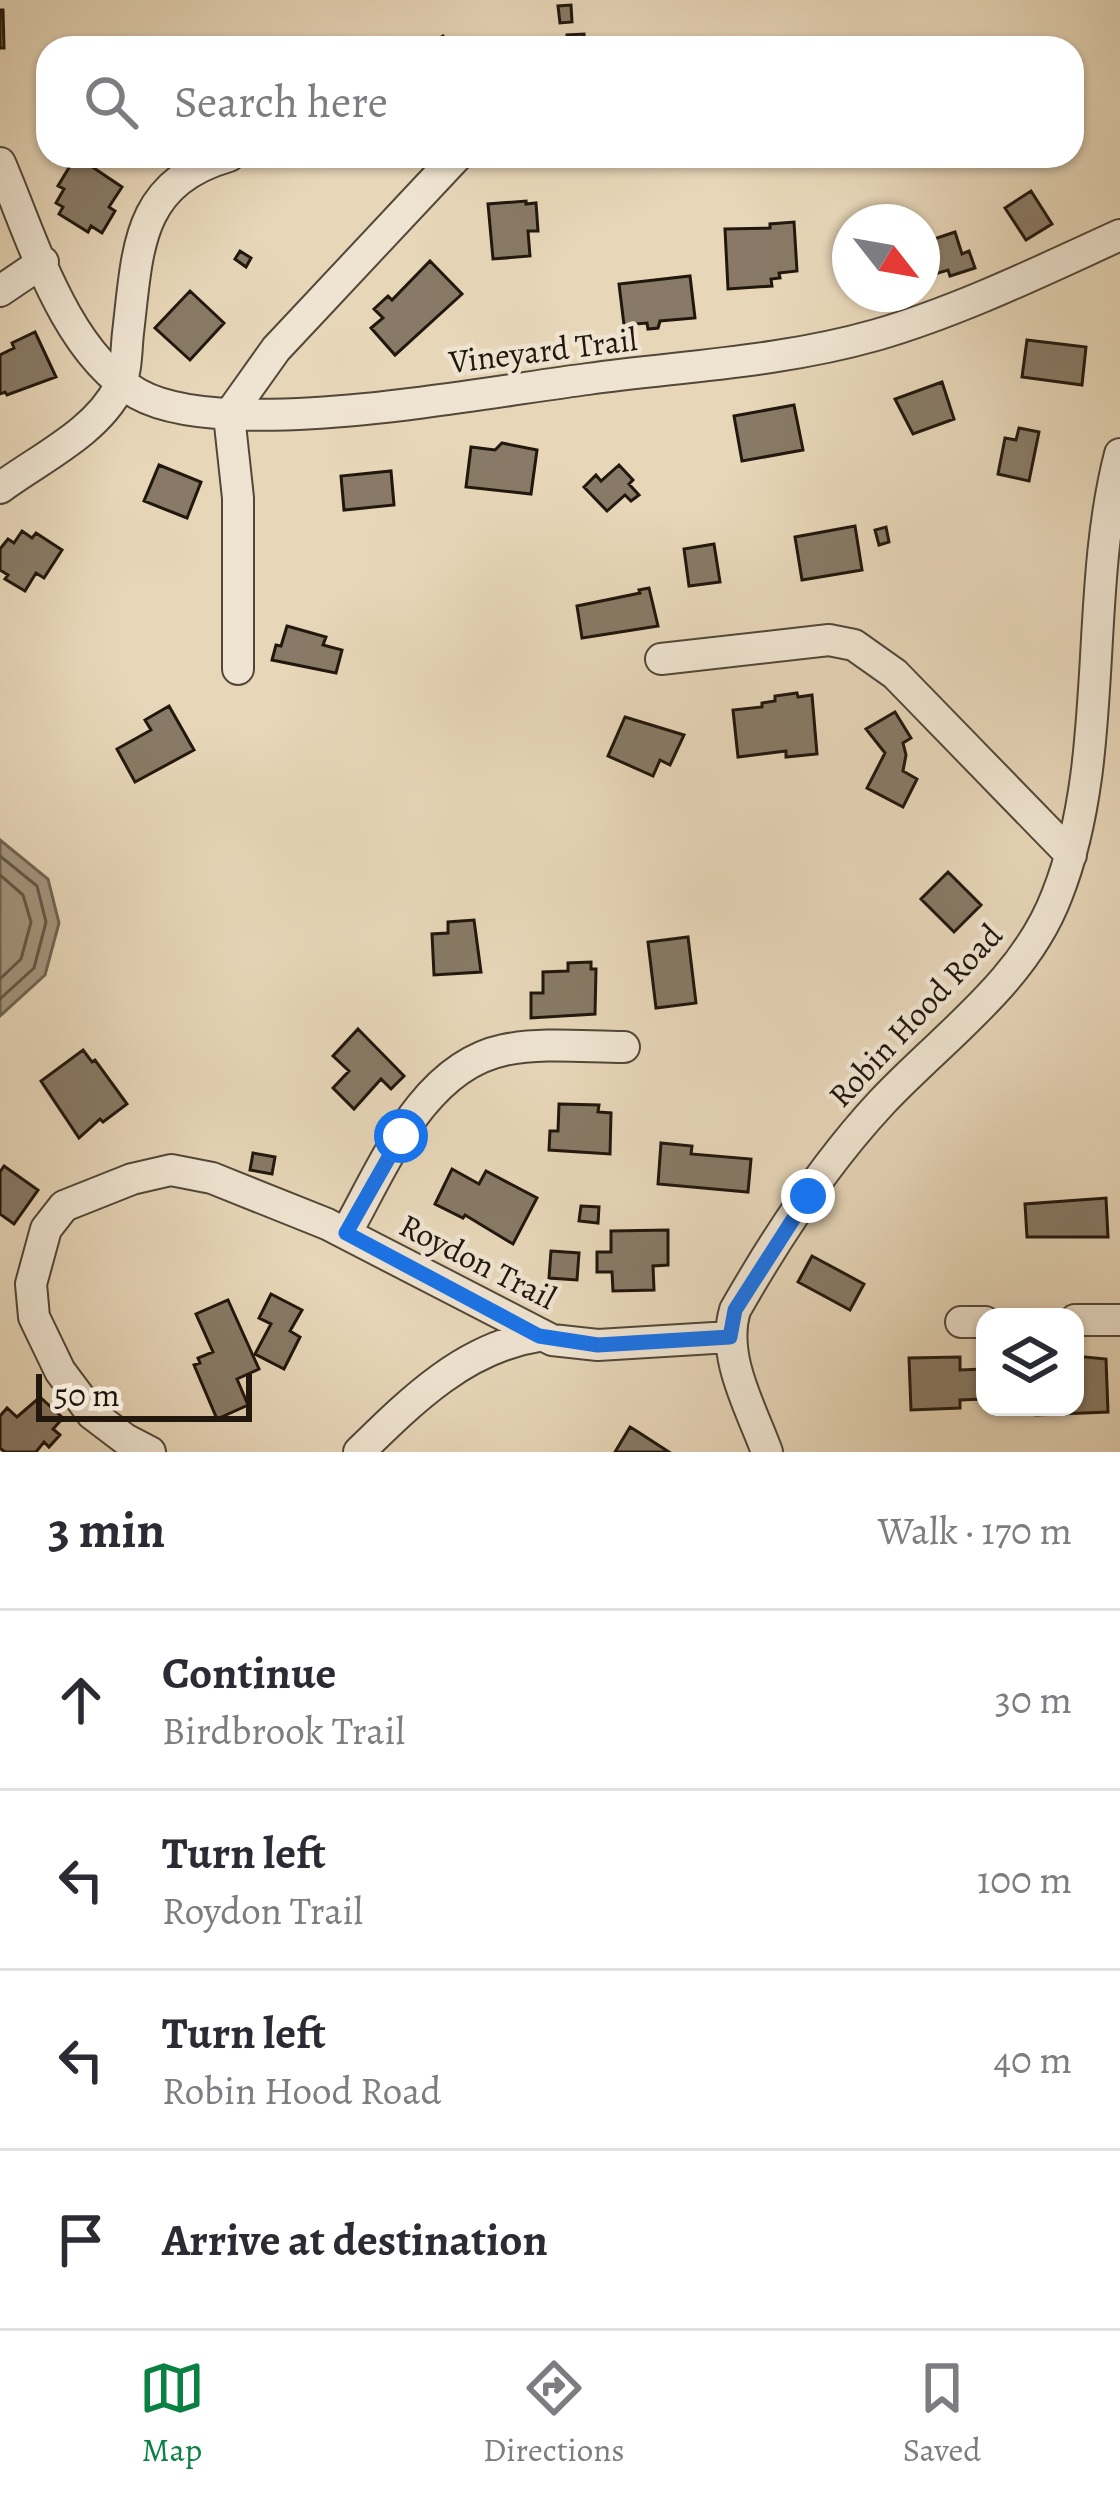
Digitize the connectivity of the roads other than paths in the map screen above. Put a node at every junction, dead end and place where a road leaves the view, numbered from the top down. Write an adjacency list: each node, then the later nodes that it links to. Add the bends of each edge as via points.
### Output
1 (0, 163): 5 (street)
2 (199, 168): 7 (street, via 161,194 140,246)
3 (446, 168): 8 (street, via 276,349)
4 (1120, 235): 8 (street, Vineyard Trail, via 906,326 810,350 383,405)
5 (43, 262): 6 (street); 7 (street, via 77,332)
6 (0, 291)
7 (122, 383): 8 (street, Vineyard Trail, via 160,404); 10 (street, via 87,427)
8 (229, 416): 12 (street, via 238,498)
9 (1120, 454): 13 (street, Robin Hood Road)
10 (0, 488)
11 (661, 659): 13 (street, via 829,640 854,645 914,692)
12 (238, 669)
13 (1071, 855): 19 (street, Robin Hood Road, via 1038,933 1007,976 830,1164 745,1292)
14 (624, 1047): 15 (street, via 507,1049 455,1073 401,1136)
15 (346, 1233): 18 (street, Roydon Trail); 20 (street, Roydon Trail, via 212,1178 171,1170 64,1206 52,1218 31,1284 34,1317 92,1414)
16 (1084, 1320): 17 (street)
17 (1120, 1320)
18 (539, 1336): 19 (street, Roydon Trail, via 598,1345); 21 (street, via 498,1344 462,1364)
19 (730, 1337): 22 (street)
20 (150, 1452)
21 (359, 1452)
22 (766, 1452)

